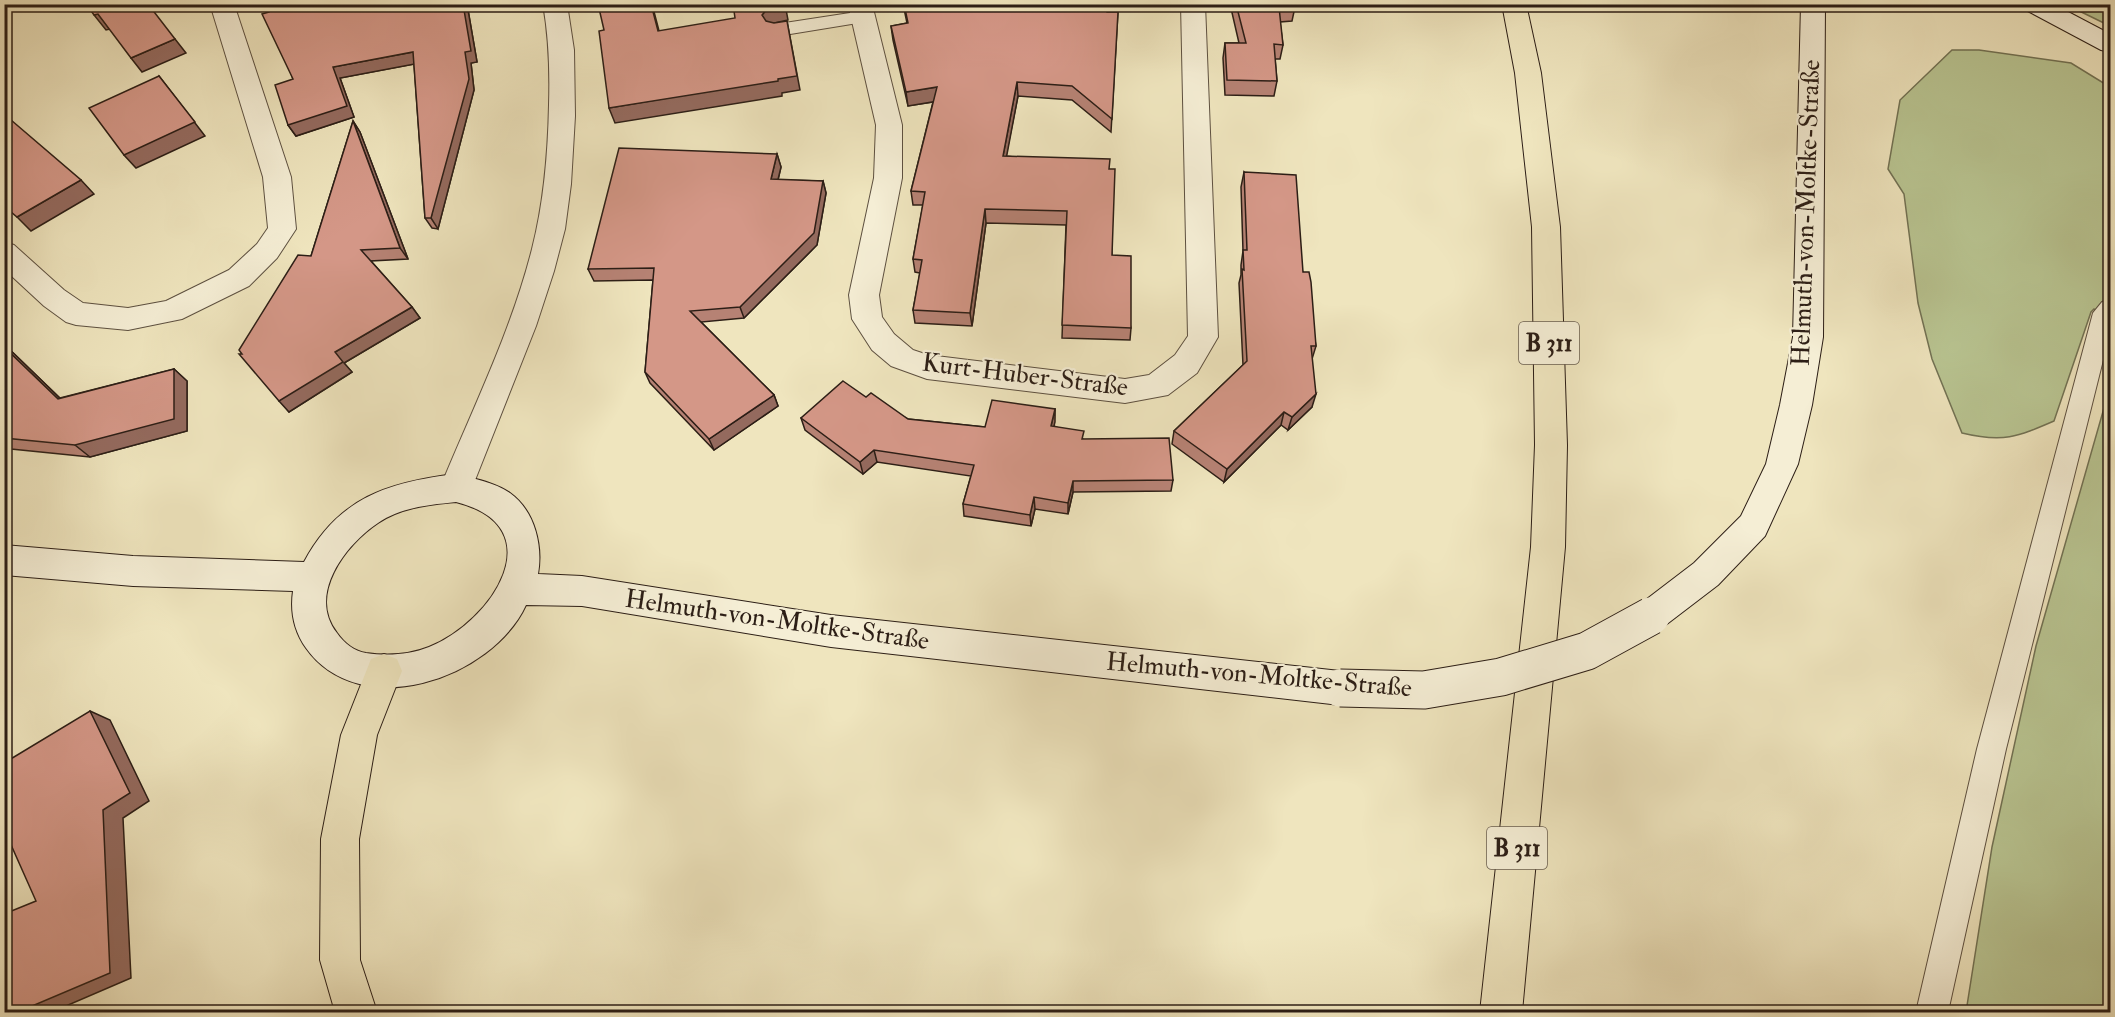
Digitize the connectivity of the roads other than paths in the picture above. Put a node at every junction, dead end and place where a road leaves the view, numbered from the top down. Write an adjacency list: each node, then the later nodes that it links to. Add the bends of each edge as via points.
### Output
1 (222, 4): 10 (street, via 277,177 282,229 267,250 239,278 213,291 172,311 128,319 76,314)
2 (555, 4): 12 (street, via 561,46 562,124 558,185 541,270)
3 (1192, 4): 7 (street, Kurt-Huber-Straße, via 1203,338 1186,364 1156,386 1125,391 927,367 902,358 867,319 864,295 888,178 890,125)
4 (1514, 4): 18 (main road, B 311, via 1528,73 1546,227 1551,445 1548,547)
5 (1813, 4): 15 (street, Helmuth-von-Moltke-Straße, bridge, via 1808,337 1782,464 1753,526 1706,574 1651,616 1587,651 1501,676 1424,690 1340,688 831,631 582,591)
6 (2033, 4): 9 (street)
7 (862, 11): 8 (lane)
8 (778, 30)
9 (2110, 44)
10 (4, 252)
11 (2110, 308): 19 (lane, via 2104,313 2026,603)
12 (456, 488): 14 (street, via 405,494 364,514 335,541); 15 (street, via 492,499 516,522 524,555)
13 (4, 560): 14 (street, via 133,571)
14 (314, 577): 16 (street, via 309,600 311,622 320,642 336,657 358,668)
15 (516, 589): 16 (street, via 500,615 477,639 447,657 416,668)
16 (384, 671): 17 (main road, via 359,735 340,839 340,960)
17 (356, 1012)
18 (1501, 1012)
19 (1932, 1012)

